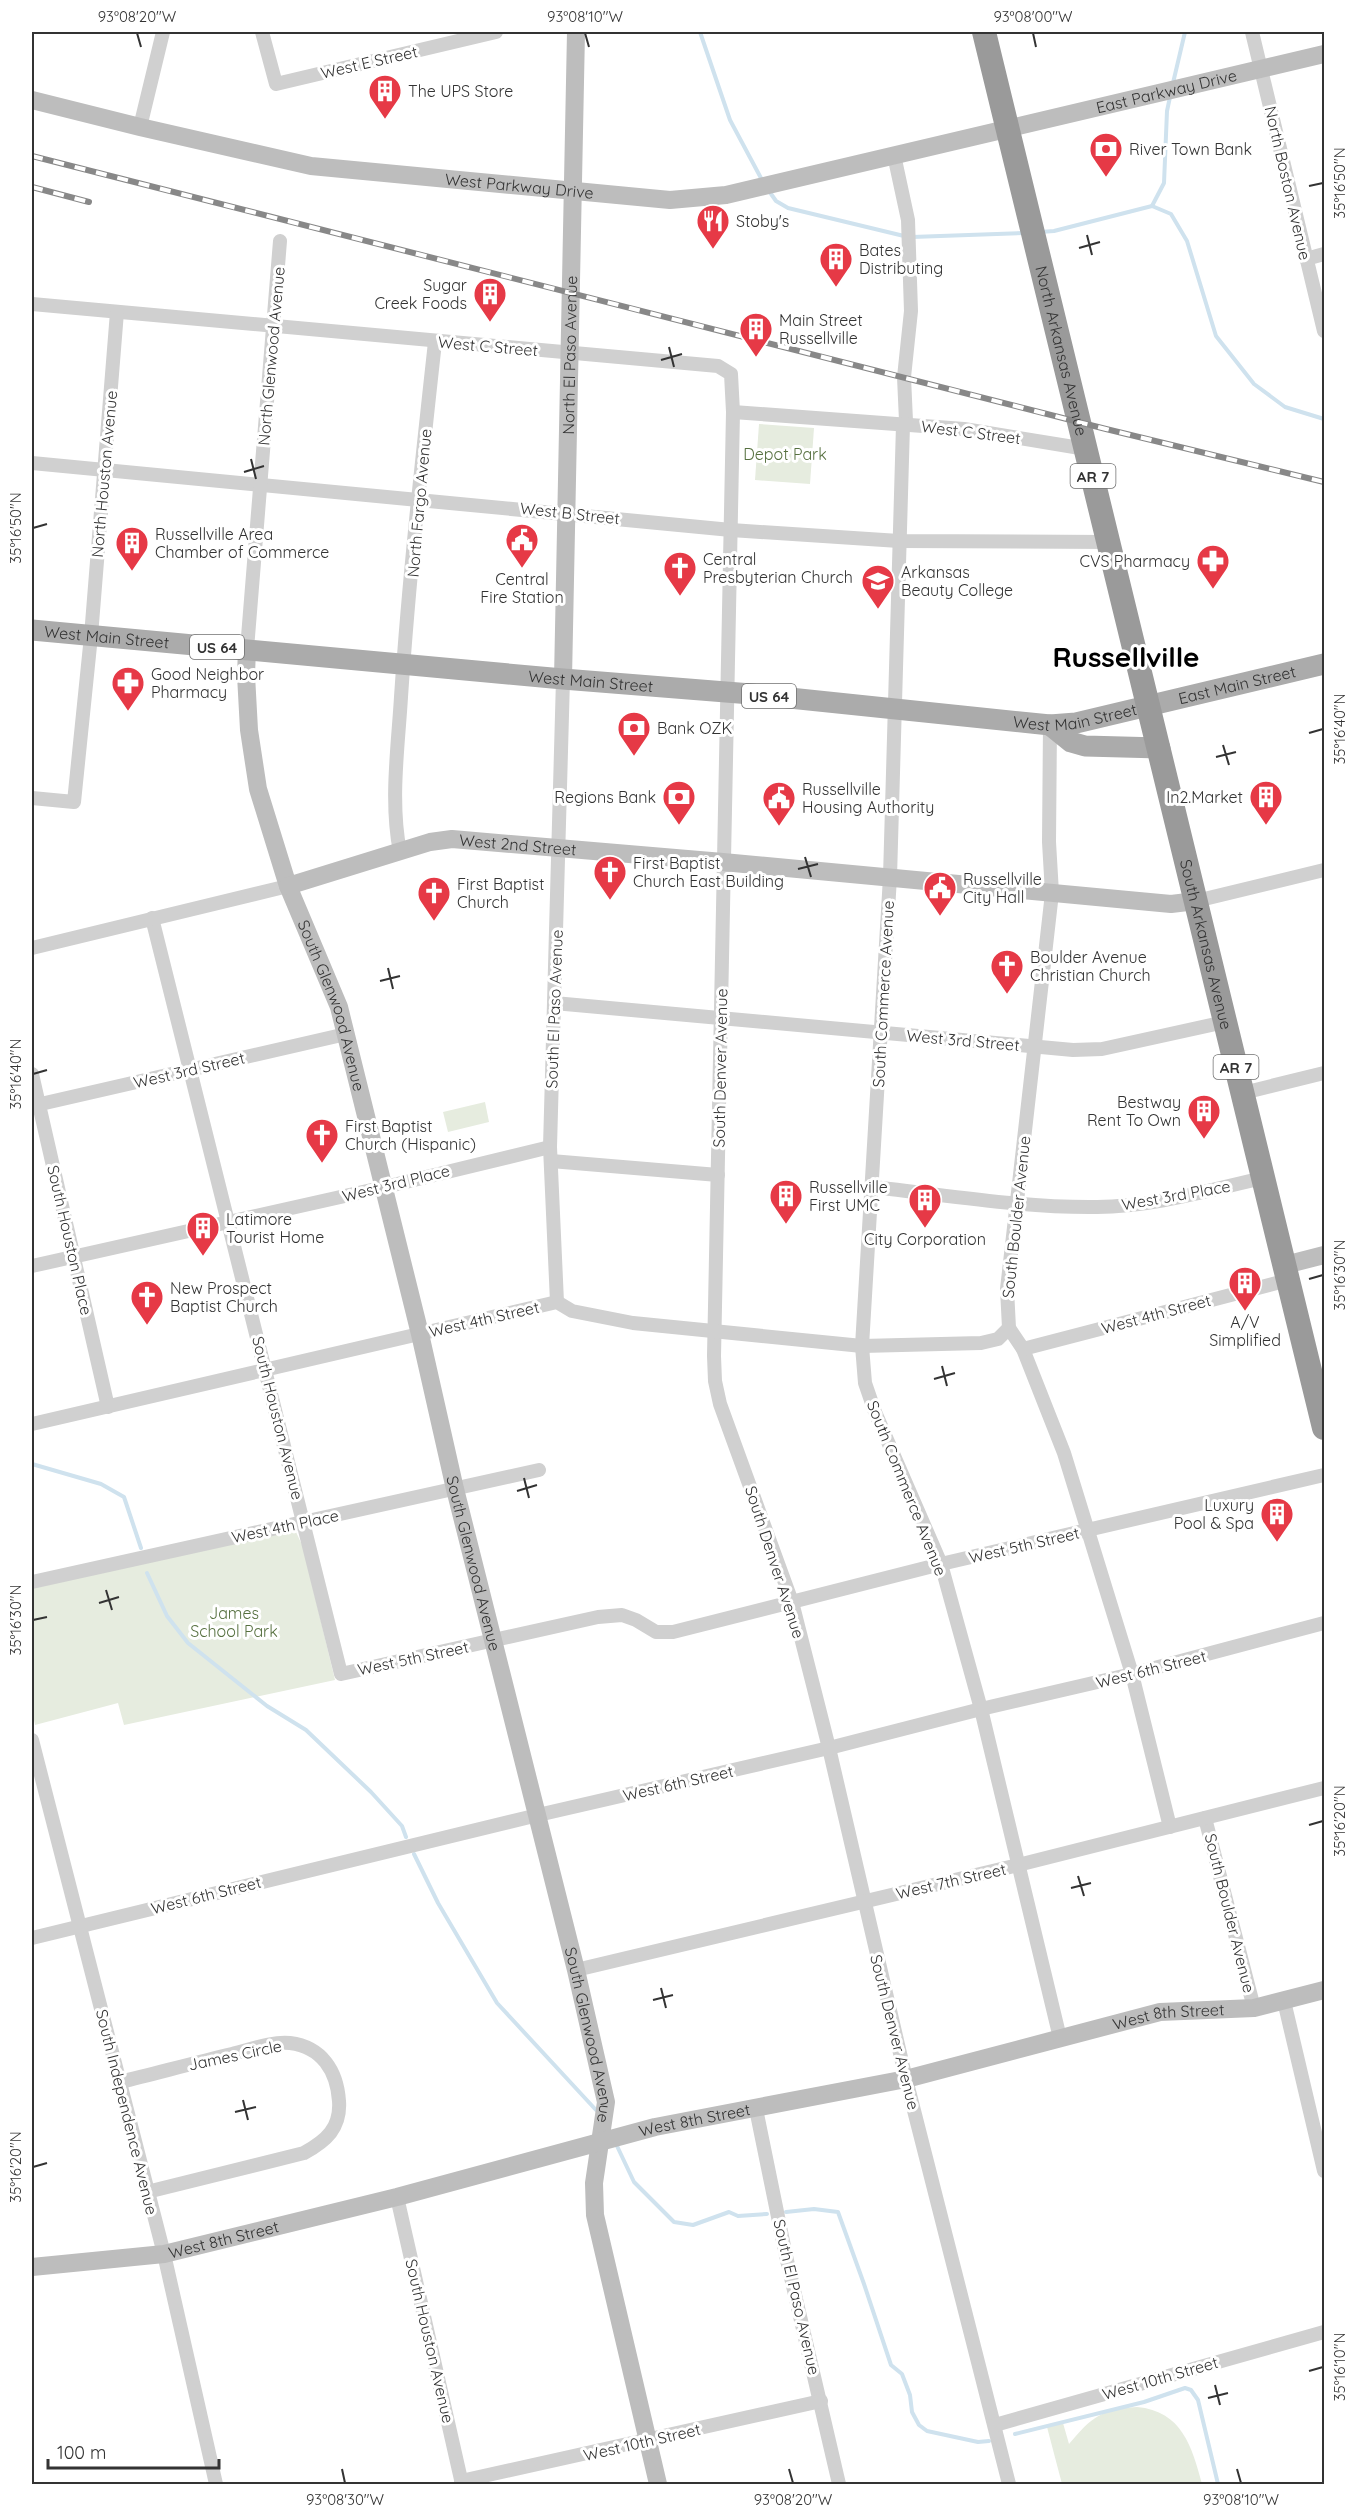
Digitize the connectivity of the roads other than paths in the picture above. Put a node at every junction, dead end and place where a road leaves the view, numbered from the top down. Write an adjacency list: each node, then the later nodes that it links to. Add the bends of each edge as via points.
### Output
1 (163, 32): 10 (street)
2 (262, 32): 3 (street, West E Street, via 276,84)
3 (496, 32)
4 (576, 32): 13 (street, North El Paso Avenue)
5 (984, 32): 11 (highway, North Arkansas Avenue / AR 7)
6 (1252, 32): 8 (street, North Boston Avenue)
7 (1324, 54): 8 (street, East Parkway Drive)
8 (1261, 69): 11 (street, East Parkway Drive); 16 (street, North Boston Avenue)
9 (32, 100): 10 (street, West Parkway Drive)
10 (140, 127): 13 (street, West Parkway Drive, via 311,166)
11 (1008, 128): 12 (street, West Parkway Drive); 25 (highway, North Arkansas Avenue / AR 7)
12 (894, 155): 13 (street, West Parkway Drive, via 717,196 636,199); 24 (street, South Commerce Avenue, via 908,220 911,311)
13 (573, 191): 22 (street, North El Paso Avenue)
14 (280, 241): 19 (street, North Glenwood Avenue)
15 (1324, 254): 16 (street)
16 (1306, 259): 20 (street, North Boston Avenue)
17 (32, 304): 18 (street, West C Street)
18 (117, 312): 19 (street, West C Street); 27 (street, North Houston Avenue)
19 (274, 326): 21 (street, West C Street); 28 (street, North Glenwood Avenue)
20 (1324, 331)
21 (435, 342): 22 (street, West C Street); 29 (street, North Fargo Avenue)
22 (570, 353): 23 (street, West C Street, via 718,366 731,374); 30 (street, North El Paso Avenue)
23 (733, 412): 24 (street, West C Street); 31 (street, South Denver Avenue)
24 (903, 425): 25 (street, West C Street, via 964,429); 32 (street, South Commerce Avenue)
25 (1086, 449): 33 (highway, North Arkansas Avenue / AR 7)
26 (32, 463): 27 (street, West B Street)
27 (104, 470): 28 (street, West B Street); 35 (street, North Houston Avenue)
28 (261, 485): 29 (street, West B Street); 36 (street, North Glenwood Avenue)
29 (418, 498): 30 (street, West B Street); 37 (street, North Fargo Avenue)
30 (566, 512): 31 (street, West B Street); 39 (street, North El Paso Avenue)
31 (731, 530): 32 (street, West B Street); 40 (street, South Denver Avenue)
32 (899, 542): 33 (street, West B Street); 42 (street, South Commerce Avenue)
33 (1110, 542): 41 (highway, North Arkansas Avenue / AR 7)
34 (32, 630): 35 (main road, West Main Street / US 64)
35 (91, 636): 36 (main road, West Main Street / US 64); 45 (street, via 74,801)
36 (247, 649): 37 (main road, West Main Street / US 64); 51 (street, South Glenwood Avenue, via 249,730 258,789)
37 (403, 664): 39 (main road, West Main Street / US 64); 47 (street, North Fargo Avenue, via 395,784)
38 (1324, 664): 41 (main road, East Main Street / US 64)
39 (563, 680): 40 (main road, West Main Street / US 64); 46 (street, South El Paso Avenue)
40 (726, 692): 42 (main road, West Main Street / US 64); 48 (street, South Denver Avenue)
41 (1150, 706): 43 (main road, West Main Street / US 64); 44 (highway, South Arkansas Avenue / AR 7)
42 (894, 710): 43 (main road, West Main Street / US 64); 50 (street, South Commerce Avenue)
43 (1050, 725): 44 (main road, via 1071,742 1085,747); 52 (street, South Boulder Avenue)
44 (1160, 748): 53 (highway, South Arkansas Avenue / AR 7)
45 (32, 798)
46 (559, 850): 47 (street, West 2nd Street, via 452,839); 48 (street, West 2nd Street); 56 (street, South El Paso Avenue)
47 (400, 852): 51 (street, West 2nd Street)
48 (723, 862): 50 (street, West 2nd Street); 57 (street, South Denver Avenue)
49 (1324, 870): 53 (street)
50 (890, 877): 52 (street, West 2nd Street); 59 (street, South Commerce Avenue)
51 (288, 886): 54 (street, West 2nd Street); 60 (street, South Glenwood Avenue, via 339,1006)
52 (1052, 893): 53 (street, West 2nd Street, via 1171,904); 61 (street, South Boulder Avenue)
53 (1196, 901): 58 (highway, South Arkansas Avenue / AR 7)
54 (152, 918): 55 (street, West 2nd Street); 62 (street, South Houston Avenue)
55 (32, 948)
56 (554, 1003): 57 (street, West 3rd Street); 67 (street, South El Paso Avenue)
57 (722, 1018): 59 (street, West 3rd Street); 69 (street, South Denver Avenue)
58 (1226, 1022): 61 (street, West 3rd Street, via 1102,1050); 65 (highway, South Arkansas Avenue / AR 7)
59 (880, 1032): 61 (street, West 3rd Street); 72 (street, South Commerce Avenue)
60 (346, 1034): 62 (street, West 3rd Street); 71 (street, South Glenwood Avenue)
61 (1035, 1047): 73 (street, South Boulder Avenue)
62 (191, 1070): 66 (street, West 3rd Street); 74 (street, South Houston Avenue)
63 (1324, 1073): 65 (street)
64 (32, 1074): 66 (street, South Houston Place)
65 (1243, 1093): 70 (highway, South Arkansas Avenue / AR 7)
66 (35, 1106): 76 (street, South Houston Place)
67 (550, 1146): 68 (street, South El Paso Avenue); 71 (street, West 3rd Place)
68 (551, 1161): 69 (street); 79 (street, South El Paso Avenue)
69 (718, 1175): 81 (street, South Denver Avenue)
70 (1263, 1178): 73 (street, West 3rd Place, via 1154,1202 1099,1208); 78 (highway, South Arkansas Avenue / AR 7)
71 (385, 1187): 74 (street, West 3rd Place); 82 (street, South Glenwood Avenue)
72 (873, 1187): 73 (street, West 3rd Place); 83 (street, South Commerce Avenue)
73 (1017, 1202): 80 (street, South Boulder Avenue, via 1007,1289)
74 (229, 1221): 76 (street, West 3rd Place); 85 (street, South Houston Avenue)
75 (1324, 1255): 78 (street)
76 (74, 1257): 77 (street, West 3rd Place); 86 (street, South Houston Place)
77 (32, 1266)
78 (1286, 1272): 84 (street, West 4th Street); 88 (highway, South Arkansas Avenue / AR 7)
79 (557, 1302): 81 (street, West 4th Street, via 572,1311 633,1323); 82 (street, West 4th Street)
80 (1009, 1328): 83 (street, West 4th Street, via 998,1339 981,1343); 84 (street)
81 (715, 1331): 83 (street, West 4th Street); 96 (street, South Denver Avenue, via 715,1381 720,1404)
82 (420, 1334): 85 (street, West 4th Street); 91 (street, South Glenwood Avenue)
83 (862, 1346): 94 (street, South Commerce Avenue, via 865,1383 875,1412)
84 (1023, 1349): 93 (street, via 1064,1453)
85 (266, 1369): 86 (street, West 4th Street); 92 (street, South Houston Avenue)
86 (108, 1407): 87 (street, West 4th Street)
87 (32, 1424)
88 (1324, 1428)
89 (539, 1470): 91 (street, West 4th Place)
90 (1324, 1474): 93 (street, West 5th Street)
91 (455, 1489): 92 (street, West 4th Place); 98 (street, South Glenwood Avenue)
92 (304, 1521): 95 (street, West 4th Place); 99 (street, South Houston Avenue)
93 (1086, 1530): 94 (street, West 5th Street); 100 (street)
94 (942, 1564): 96 (street, West 5th Street); 101 (street, South Commerce Avenue)
95 (32, 1582)
96 (792, 1602): 98 (street, West 5th Street, via 673,1632 656,1632 622,1615); 103 (street, South Denver Avenue)
97 (1324, 1623): 100 (street, West 6th Street)
98 (494, 1640): 99 (street, West 5th Street); 106 (street, South Glenwood Avenue)
99 (341, 1674)
100 (1132, 1674): 101 (street, West 6th Street); 108 (street)
101 (981, 1709): 103 (street, West 6th Street); 109 (street, South Commerce Avenue)
102 (32, 1740): 104 (street, South Independence Avenue)
103 (829, 1748): 106 (street, West 6th Street); 110 (street, South Denver Avenue)
104 (34, 1757): 111 (street, South Independence Avenue)
105 (1324, 1788): 107 (street, West 7th Street)
106 (538, 1815): 111 (street, West 6th Street); 113 (street, South Glenwood Avenue)
107 (1206, 1818): 108 (street, West 7th Street); 116 (street, South Boulder Avenue)
108 (1170, 1827): 109 (street, West 7th Street)
109 (1018, 1864): 110 (street, West 7th Street); 117 (street, South Commerce Avenue)
110 (864, 1901): 113 (street, West 7th Street); 118 (street, South Denver Avenue)
111 (80, 1926): 112 (street, West 6th Street); 119 (street, South Independence Avenue)
112 (32, 1938)
113 (576, 1970): 121 (street, South Glenwood Avenue, via 606,2102)
114 (1324, 1990): 115 (street, West 8th Street)
115 (1284, 2001): 116 (street, West 8th Street); 122 (street)
116 (1254, 2008): 117 (street, West 8th Street, via 1160,2012)
117 (1060, 2038): 118 (street, West 8th Street)
118 (906, 2079): 120 (street, West 8th Street); 129 (street, South Denver Avenue)
119 (120, 2082): 123 (street, South Independence Avenue); 123 (street, James Circle, via 289,2043 318,2053 329,2065 337,2084 338,2122 319,2145 304,2153)
120 (756, 2109): 121 (street, West 8th Street, via 655,2127); 128 (street, South El Paso Avenue)
121 (602, 2143): 124 (street, West 8th Street); 130 (street, South Glenwood Avenue, via 594,2183 595,2215)
122 (1324, 2171)
123 (147, 2192): 125 (street, South Independence Avenue)
124 (397, 2197): 125 (street, West 8th Street); 131 (street, South Houston Avenue)
125 (164, 2254): 126 (street, West 8th Street); 132 (street, South Independence Avenue)
126 (32, 2267)
127 (1324, 2332): 129 (street, West 10th Street)
128 (821, 2401): 130 (street, West 10th Street); 134 (street, South El Paso Avenue)
129 (995, 2425): 135 (street, South Denver Avenue)
130 (648, 2441): 131 (street, West 10th Street); 133 (street, South Glenwood Avenue)
131 (462, 2483)
132 (216, 2484)
133 (657, 2484)
134 (839, 2484)
135 (1009, 2484)

